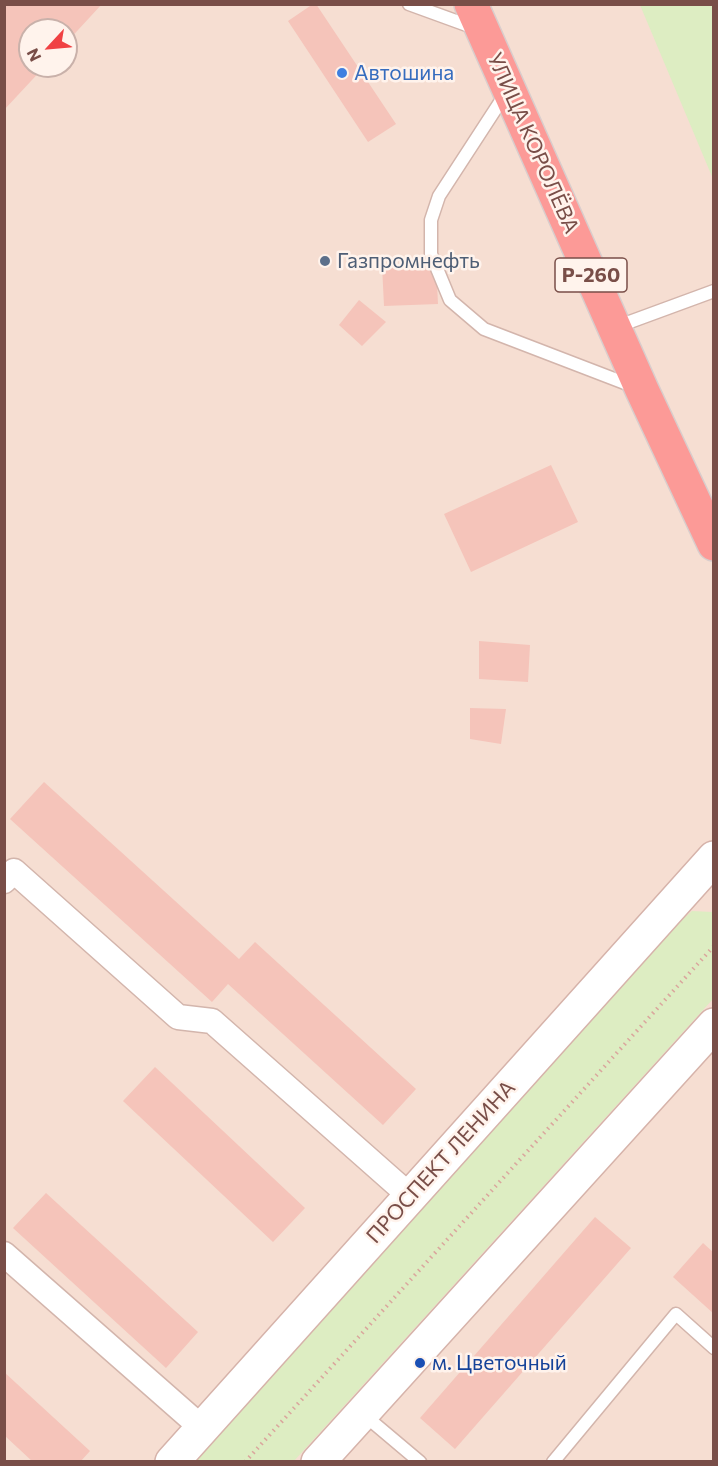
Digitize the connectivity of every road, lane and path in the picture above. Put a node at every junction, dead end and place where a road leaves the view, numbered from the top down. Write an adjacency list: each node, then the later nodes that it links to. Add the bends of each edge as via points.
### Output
1 (409, 4): 2 (lane)
2 (477, 17): 3 (highway, УЛИЦА КОРОЛЁВА / Р-260)
3 (508, 89): 5 (highway, УЛИЦА КОРОЛЁВА / Р-260); 6 (lane, via 439,196 431,220 431,254 450,300 484,329)
4 (714, 291): 5 (lane)
5 (615, 327): 6 (highway, УЛИЦА КОРОЛЁВА / Р-260)
6 (642, 390): 7 (highway, УЛИЦА КОРОЛЁВА / Р-260)
7 (714, 544)
8 (712, 862): 12 (street, ПРОСПЕКТ ЛЕНИНА)
9 (4, 881): 12 (street, via 14,871 178,1017 212,1021)
10 (714, 946): 18 (path)
11 (714, 1025): 15 (street)
12 (410, 1196): 16 (street, ПРОСПЕКТ ЛЕНИНА)
13 (4, 1254): 16 (street)
14 (714, 1348): 21 (lane, via 676,1314)
15 (362, 1412): 19 (street); 20 (lane)
16 (202, 1428): 17 (street, ПРОСПЕКТ ЛЕНИНА)
17 (172, 1461)
18 (245, 1461)
19 (318, 1461)
20 (420, 1461)
21 (553, 1461)

